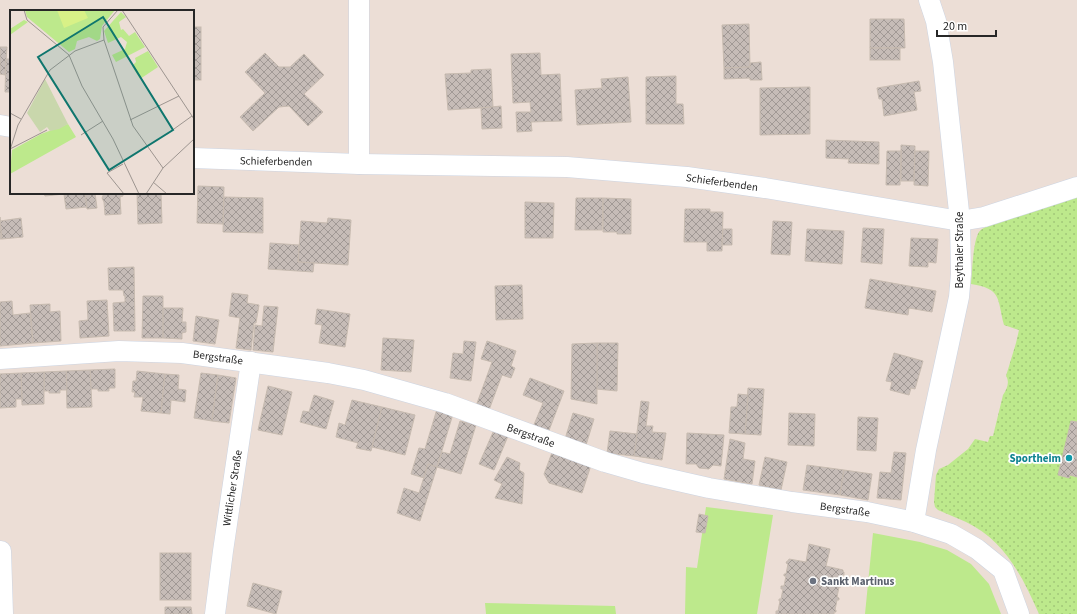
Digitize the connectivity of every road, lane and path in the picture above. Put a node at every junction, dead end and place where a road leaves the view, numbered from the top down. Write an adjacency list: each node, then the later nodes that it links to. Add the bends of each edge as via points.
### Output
1 (359, 0): 6 (street)
2 (929, 0): 8 (street, Beythaler Straße, via 936,21 943,62)
3 (0, 125): 4 (street)
4 (10, 127)
5 (194, 158): 6 (street, Schieferbenden)
6 (359, 164): 8 (street, Schieferbenden, via 567,167 687,177)
7 (1077, 187): 8 (street, Schieferbenden, via 984,217)
8 (960, 221): 11 (street, Beythaler Straße, via 959,297 926,450)
9 (0, 359): 10 (street, Bergstraße, via 119,351 182,352)
10 (251, 362): 11 (street, Bergstraße, via 328,373 394,388 444,403 605,462 669,480); 14 (street, Wittlicher Straße)
11 (914, 522): 15 (street, Bergstraße, via 951,534 977,549 1003,570)
12 (1, 551): 13 (street)
13 (3, 614)
14 (215, 614)
15 (1018, 614)

